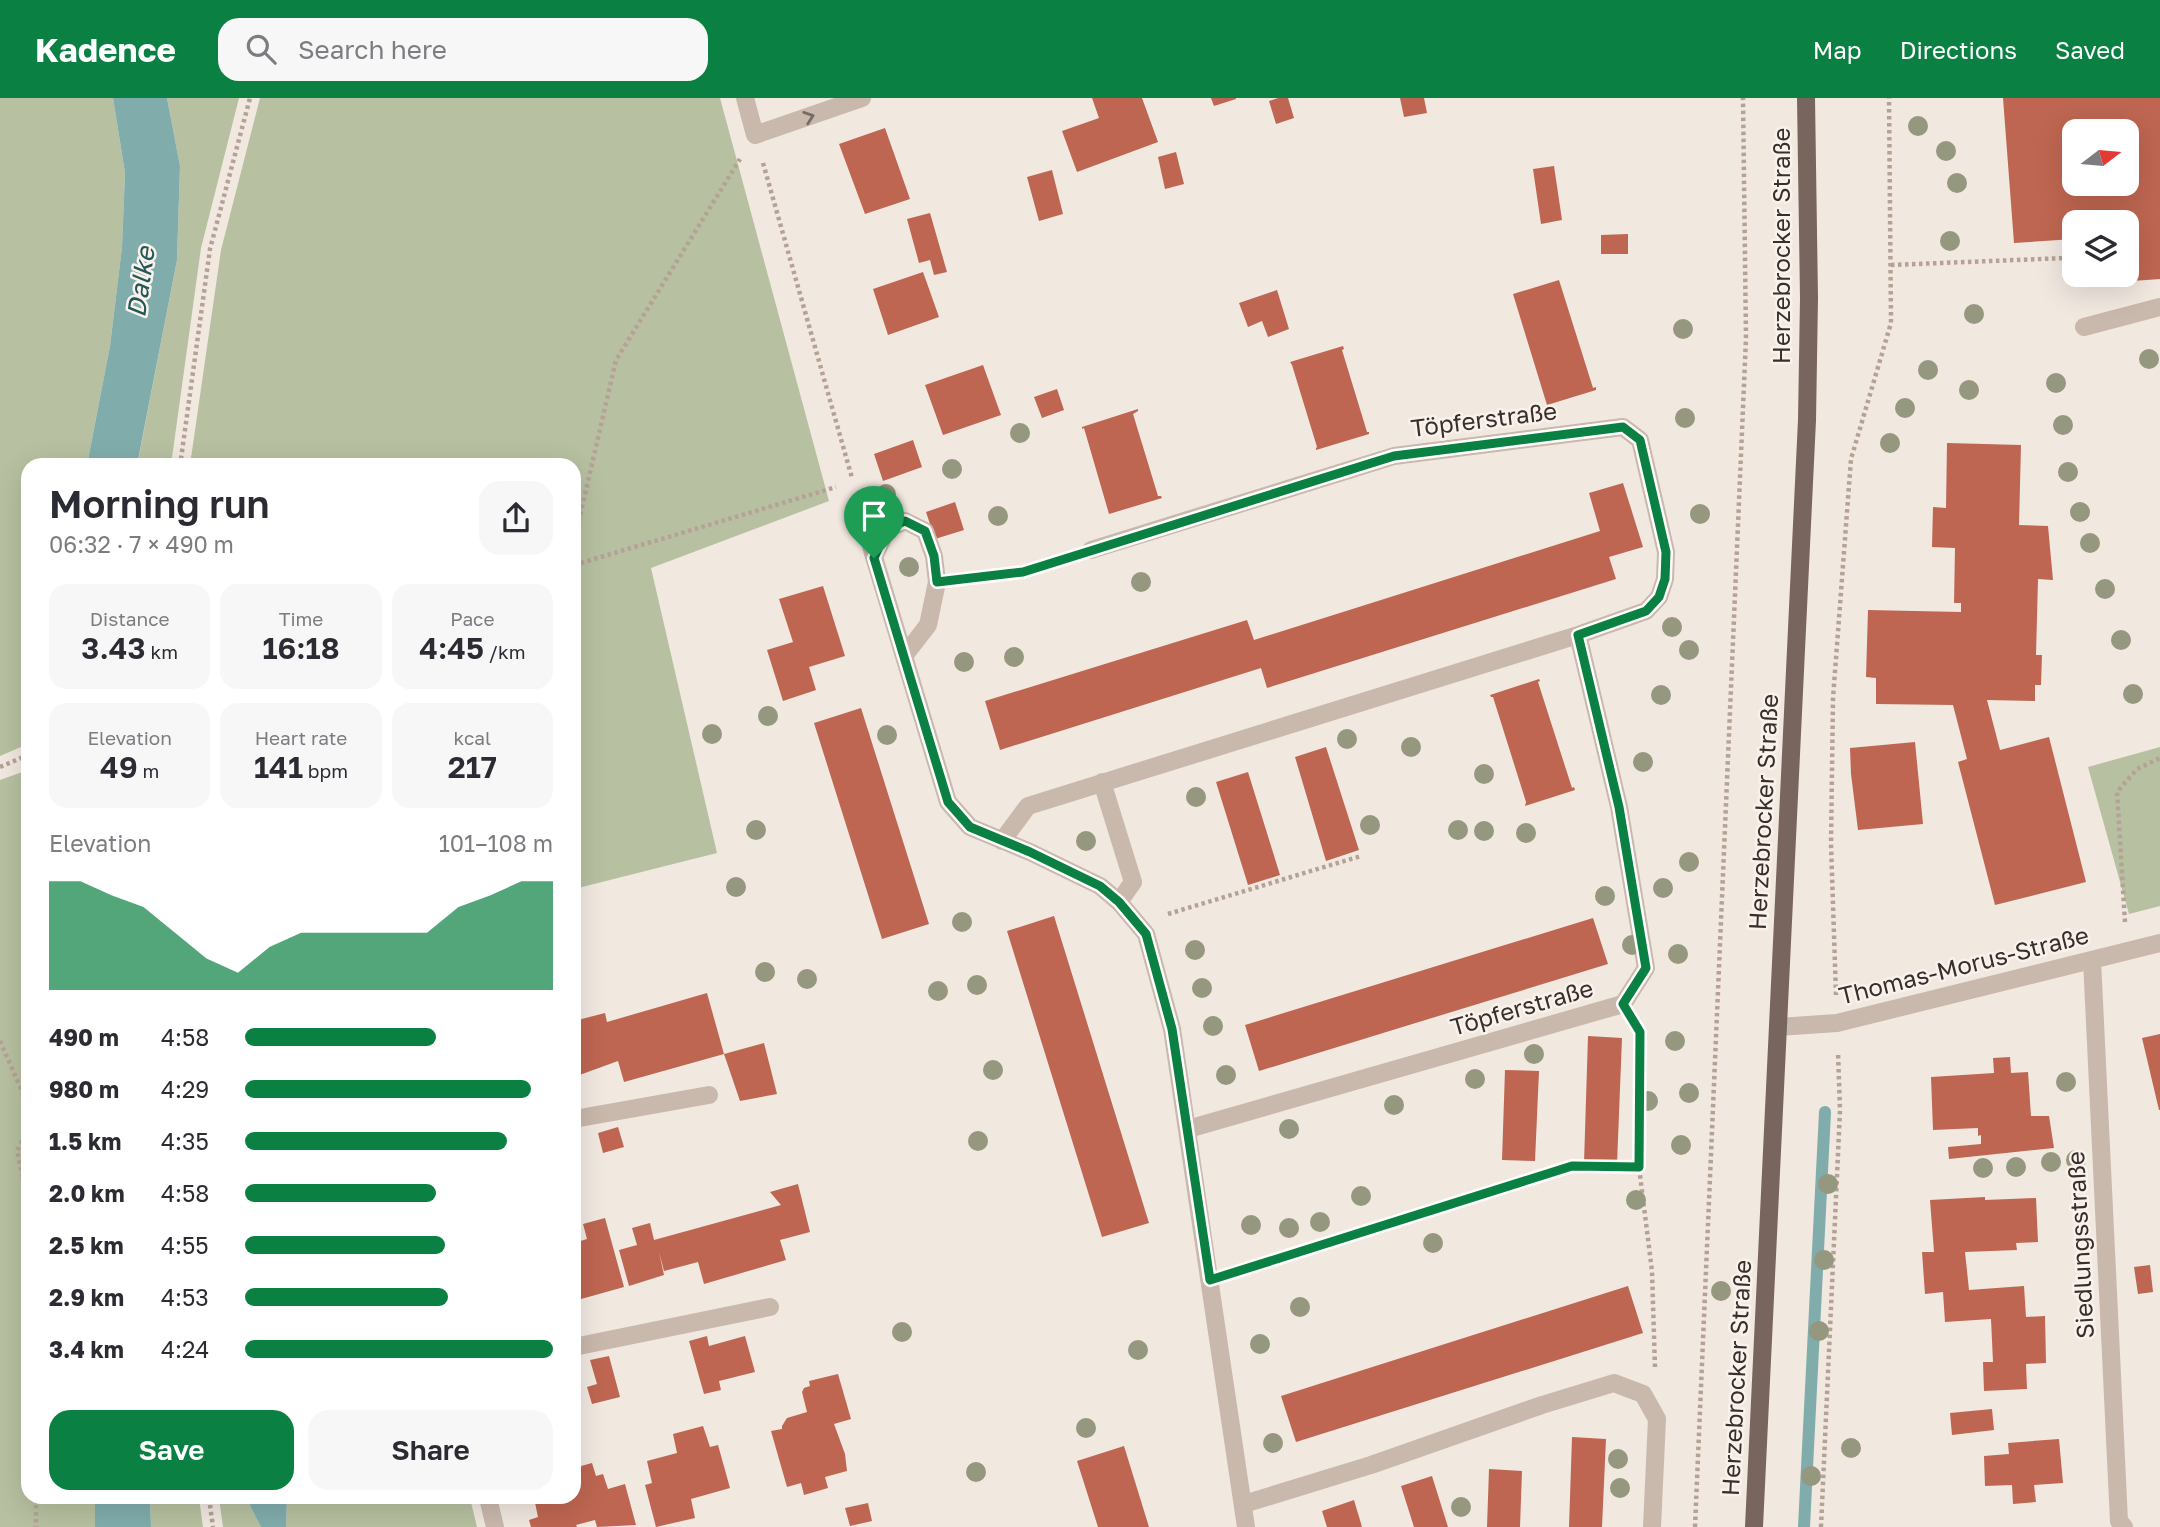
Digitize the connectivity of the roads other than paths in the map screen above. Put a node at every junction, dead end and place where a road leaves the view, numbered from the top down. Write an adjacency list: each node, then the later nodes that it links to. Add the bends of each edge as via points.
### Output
1 (745, 98): 2 (street, one-way to 2, via 755,135)
2 (862, 98)
3 (1806, 98): 16 (main road, Herzebrocker Straße, via 1807,419)
4 (2160, 307): 5 (street)
5 (2084, 327)
6 (860, 504): 8 (street)
7 (1091, 550): 9 (street, Töpferstraße, via 1394,456 1623,427 1640,440 1666,552 1665,579 1659,597 1646,611)
8 (874, 558): 10 (street); 10 (street, via 887,529 905,521 925,531 934,556 937,582 928,625)
9 (1578, 635): 11 (street, Töpferstraße); 19 (street, Töpferstraße, via 1619,807 1646,968 1623,1004)
10 (904, 656): 12 (street, via 948,802 970,827)
11 (1102, 782): 12 (street, Töpferstraße, via 1028,806); 13 (street, via 1133,882)
12 (1002, 841): 13 (street, via 1100,886)
13 (1119, 902): 19 (street, via 1146,934 1169,1018)
14 (2160, 943): 15 (street, Thomas-Morus-Straße)
15 (2092, 960): 16 (street, Thomas-Morus-Straße, via 1837,1023); 28 (street, Siedlungsstraße, via 2119,1521)
16 (1778, 1027): 27 (main road, Herzebrocker Straße)
17 (709, 1095): 18 (street)
18 (581, 1118)
19 (1188, 1129): 23 (street)
20 (770, 1307): 21 (street)
21 (581, 1346)
22 (489, 1504): 24 (street)
23 (1244, 1504): 25 (street); 26 (street, via 1614,1383 1643,1394 1657,1419)
24 (495, 1527)
25 (1246, 1527)
26 (1652, 1527)
27 (1754, 1527)
28 (2124, 1527)

